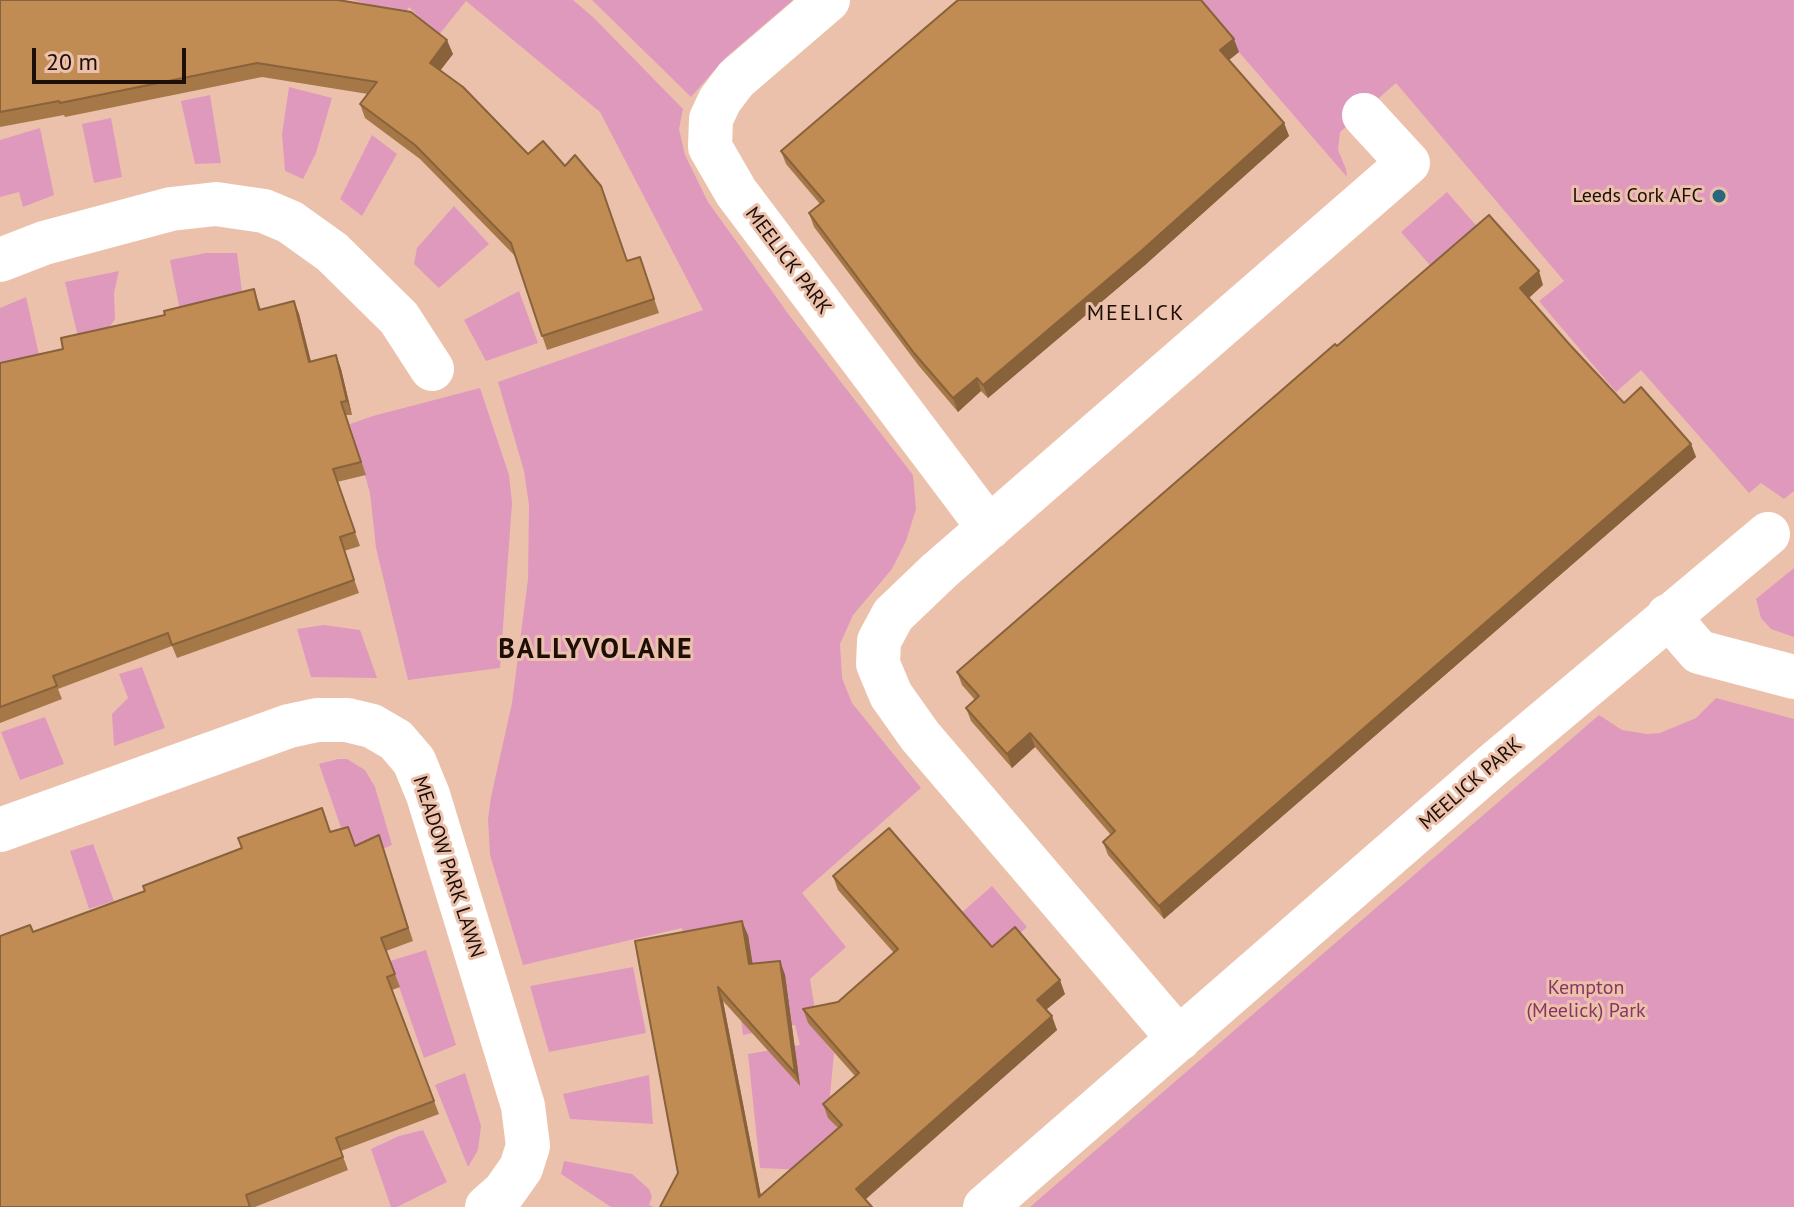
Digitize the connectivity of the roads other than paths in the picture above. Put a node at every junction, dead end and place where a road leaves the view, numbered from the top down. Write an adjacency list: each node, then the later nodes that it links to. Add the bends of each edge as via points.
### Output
1 (828, 0): 5 (street, MEELICK PARK, via 736,79 711,119 710,147 736,192)
2 (1364, 115): 5 (street, via 1408,163)
3 (0, 260): 4 (street, via 171,209 216,204 264,211 290,222 332,252 399,318)
4 (432, 369)
5 (989, 528): 10 (street, via 893,615 879,641 878,664 891,695 920,736)
6 (1768, 534): 7 (street, MEELICK PARK)
7 (1668, 616): 8 (street, via 1699,652); 10 (street, MEELICK PARK)
8 (1794, 677)
9 (0, 830): 11 (street, MEADOW PARK LAWN, via 289,726 347,720 396,740 414,761 428,795 523,1106 528,1146 521,1168)
10 (1179, 1039): 12 (street, MEELICK PARK)
11 (487, 1207)
12 (985, 1207)

